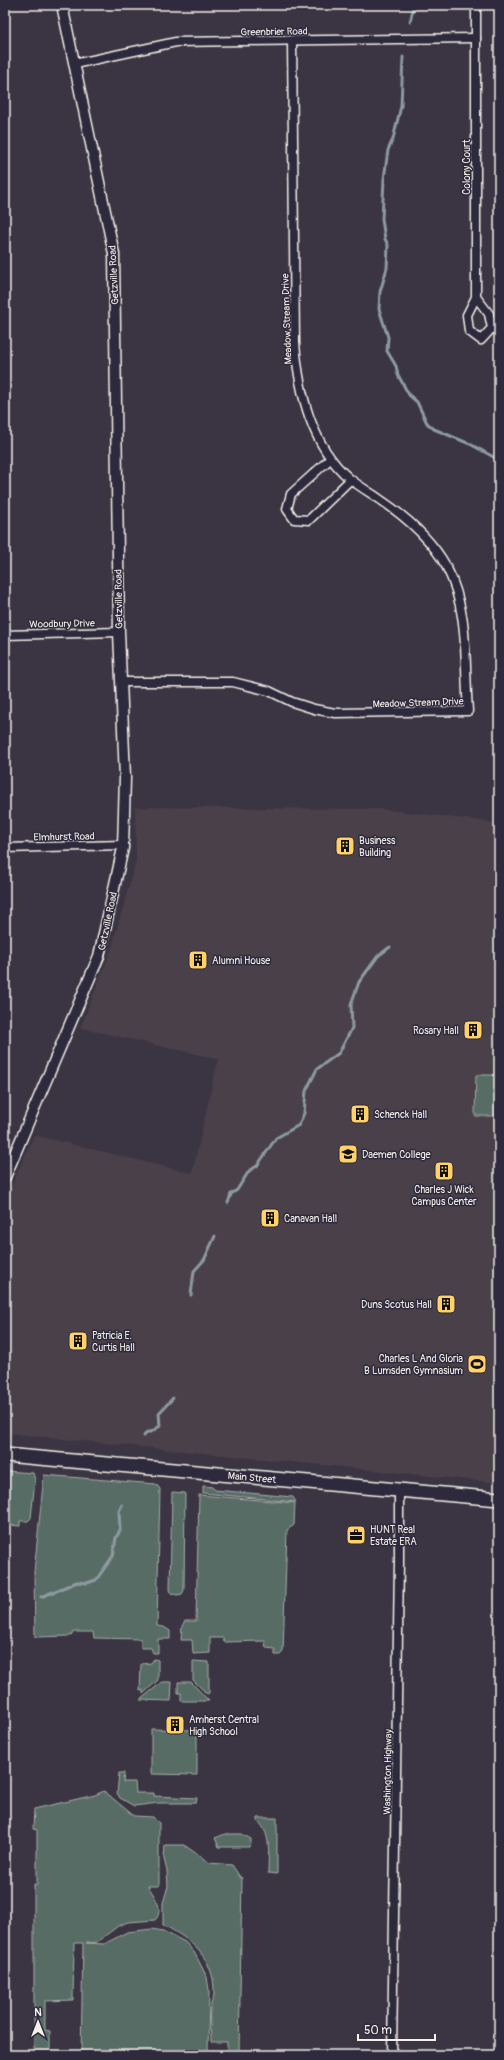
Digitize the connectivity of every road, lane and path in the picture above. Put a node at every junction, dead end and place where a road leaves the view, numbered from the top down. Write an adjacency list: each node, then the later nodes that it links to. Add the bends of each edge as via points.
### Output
1 (62, 5): 5 (street, Getzville Road)
2 (476, 5): 3 (street, Colony Court)
3 (476, 38): 4 (street, Greenbrier Road); 6 (street, Colony Court)
4 (292, 40): 5 (street, Greenbrier Road, via 176,42); 7 (street, Meadow Stream Drive, via 297,368 306,409)
5 (74, 64): 9 (street, Getzville Road, via 114,254)
6 (476, 296): 6 (street, Colony Court, via 489,314 492,328 481,340 468,332 467,315)
7 (330, 459): 8 (street, Meadow Stream Drive); 8 (street, via 291,494 287,509 294,519 309,520)
8 (350, 480): 11 (street, Meadow Stream Drive, via 408,519 427,539 446,567 459,599 464,621 468,711 335,713 314,709 269,691 238,683)
9 (119, 632): 10 (street, Woodbury Drive); 11 (street, Getzville Road)
10 (5, 634)
11 (121, 682): 12 (street, Getzville Road, via 125,778)
12 (123, 845): 13 (street, Elmhurst Road); 14 (street, Getzville Road, via 99,956)
13 (5, 848)
14 (5, 1177)
15 (5, 1455): 16 (main road, Main Street)
16 (399, 1490): 17 (main road, Main Street); 18 (street, Washington Highway)
17 (499, 1499)
18 (392, 2055)

